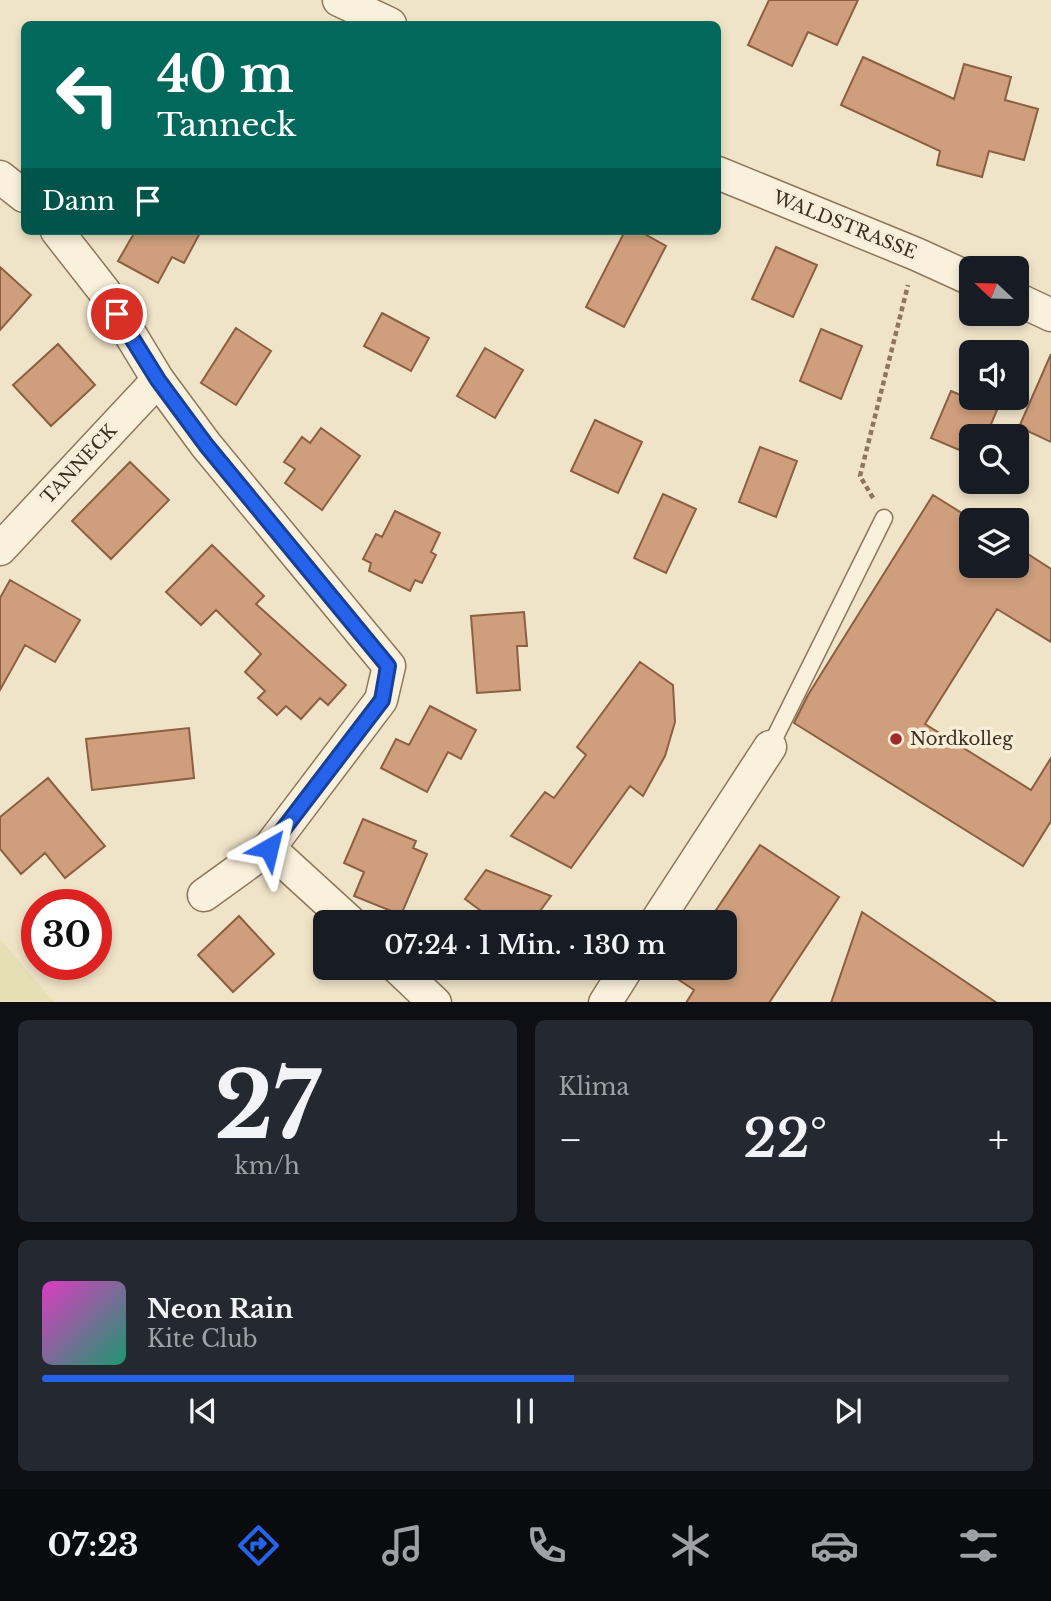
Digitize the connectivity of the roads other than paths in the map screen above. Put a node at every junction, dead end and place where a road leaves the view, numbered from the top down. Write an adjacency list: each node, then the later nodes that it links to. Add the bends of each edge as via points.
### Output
1 (340, 0): 2 (street)
2 (384, 21)
3 (721, 174): 7 (street, WALDSTRASSE)
4 (0, 177): 5 (street)
5 (21, 194)
6 (60, 235): 10 (street, via 104,291)
7 (959, 274)
8 (1029, 305): 9 (street)
9 (1051, 315)
10 (158, 380): 12 (street, TANNECK); 14 (street, via 388,666 382,700)
11 (884, 518): 13 (lane)
12 (0, 549)
13 (770, 747): 17 (street)
14 (269, 848): 15 (street); 16 (street)
15 (204, 895)
16 (337, 910)
17 (664, 910)
18 (411, 980): 20 (street)
19 (619, 980): 21 (street)
20 (434, 1002)
21 (605, 1002)

